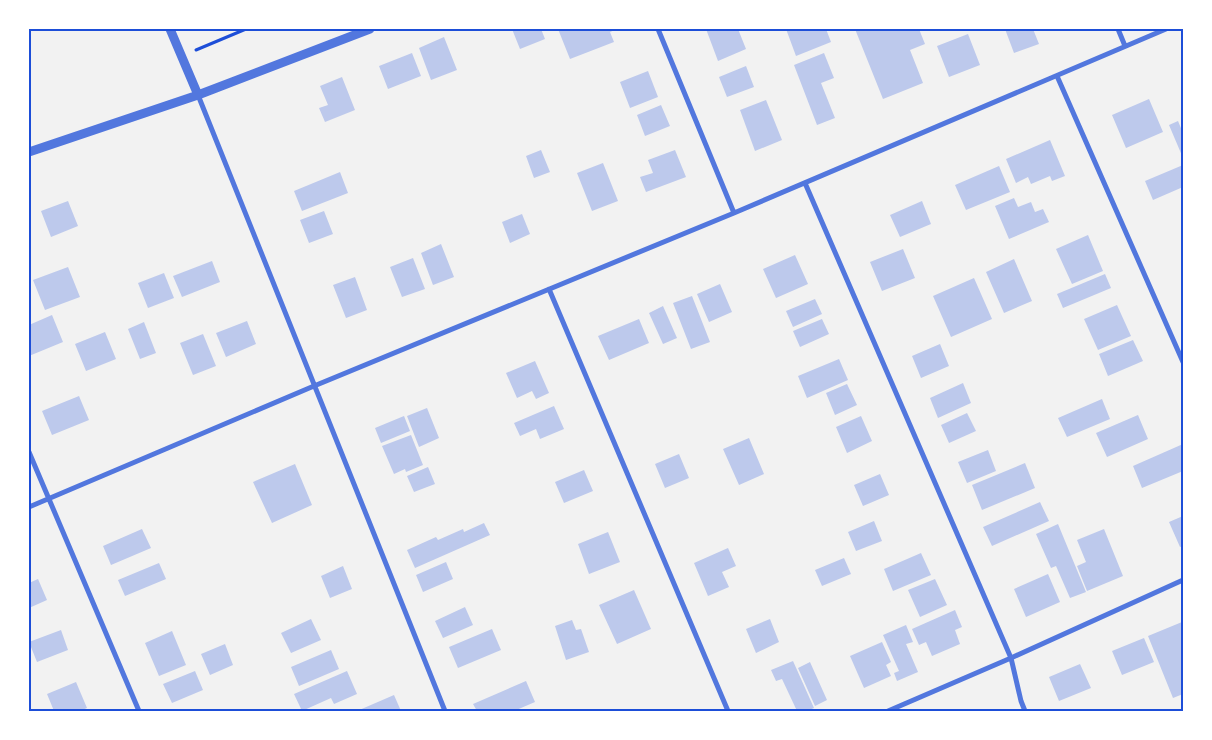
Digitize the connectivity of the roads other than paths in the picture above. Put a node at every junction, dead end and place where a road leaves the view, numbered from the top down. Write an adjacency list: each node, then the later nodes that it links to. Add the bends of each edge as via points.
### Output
1 (170, 29): 8 (street)
2 (370, 29): 8 (street)
3 (658, 29): 11 (street)
4 (1118, 29): 6 (street)
5 (1166, 29): 6 (street)
6 (1125, 46): 7 (street)
7 (1057, 76): 10 (street); 13 (street)
8 (198, 95): 9 (street); 14 (street)
9 (29, 152)
10 (805, 183): 11 (street); 19 (street)
11 (734, 213): 12 (street)
12 (549, 289): 14 (street); 22 (street)
13 (1183, 362)
14 (314, 386): 16 (street); 21 (street)
15 (29, 452): 16 (street)
16 (49, 499): 17 (street); 20 (street)
17 (29, 507)
18 (1183, 580): 19 (street)
19 (1010, 658): 23 (street); 24 (street)
20 (139, 711)
21 (445, 711)
22 (728, 711)
23 (888, 711)
24 (1025, 711)

